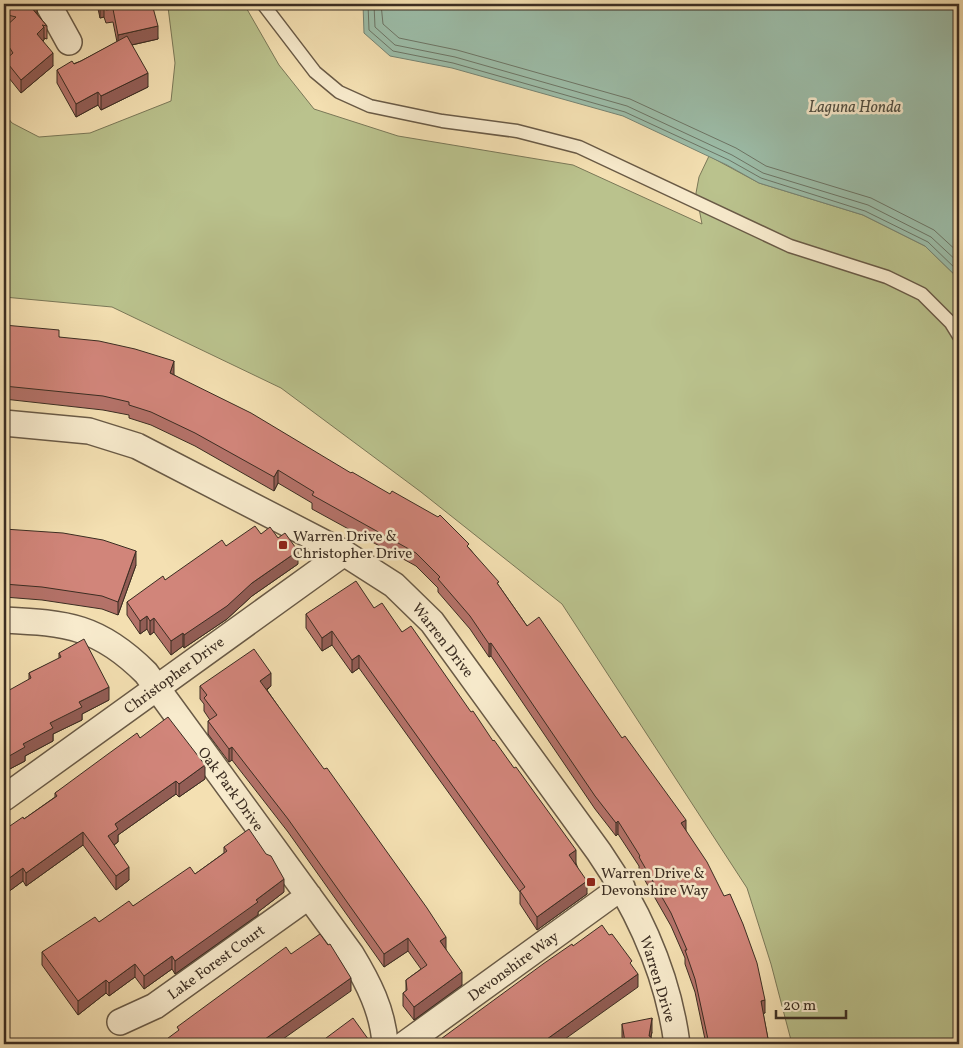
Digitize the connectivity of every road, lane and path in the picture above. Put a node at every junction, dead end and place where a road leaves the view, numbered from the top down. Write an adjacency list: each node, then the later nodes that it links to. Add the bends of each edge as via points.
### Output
1 (48, 4): 3 (street)
2 (263, 4): 4 (lane, via 315,72 340,92 370,106 442,121 518,131 579,147 790,246 887,277 922,294 951,323)
3 (69, 42)
4 (959, 336)
5 (4, 423): 6 (street, Warren Drive, via 89,431 137,446)
6 (344, 552): 8 (street, Christopher Drive); 10 (street, Warren Drive, via 394,585 432,622)
7 (4, 620): 8 (street, Oak Park Drive, via 52,623 88,631 120,649)
8 (157, 688): 9 (street, Christopher Drive); 11 (street, Oak Park Drive)
9 (4, 798)
10 (622, 887): 14 (street, Devonshire Way); 15 (street, Warren Drive, via 656,962)
11 (309, 896): 12 (street, Lake Forest Court, via 155,1006); 13 (street, Oak Park Drive, via 368,983 381,1017)
12 (120, 1022)
13 (385, 1044)
14 (405, 1044)
15 (677, 1044)

